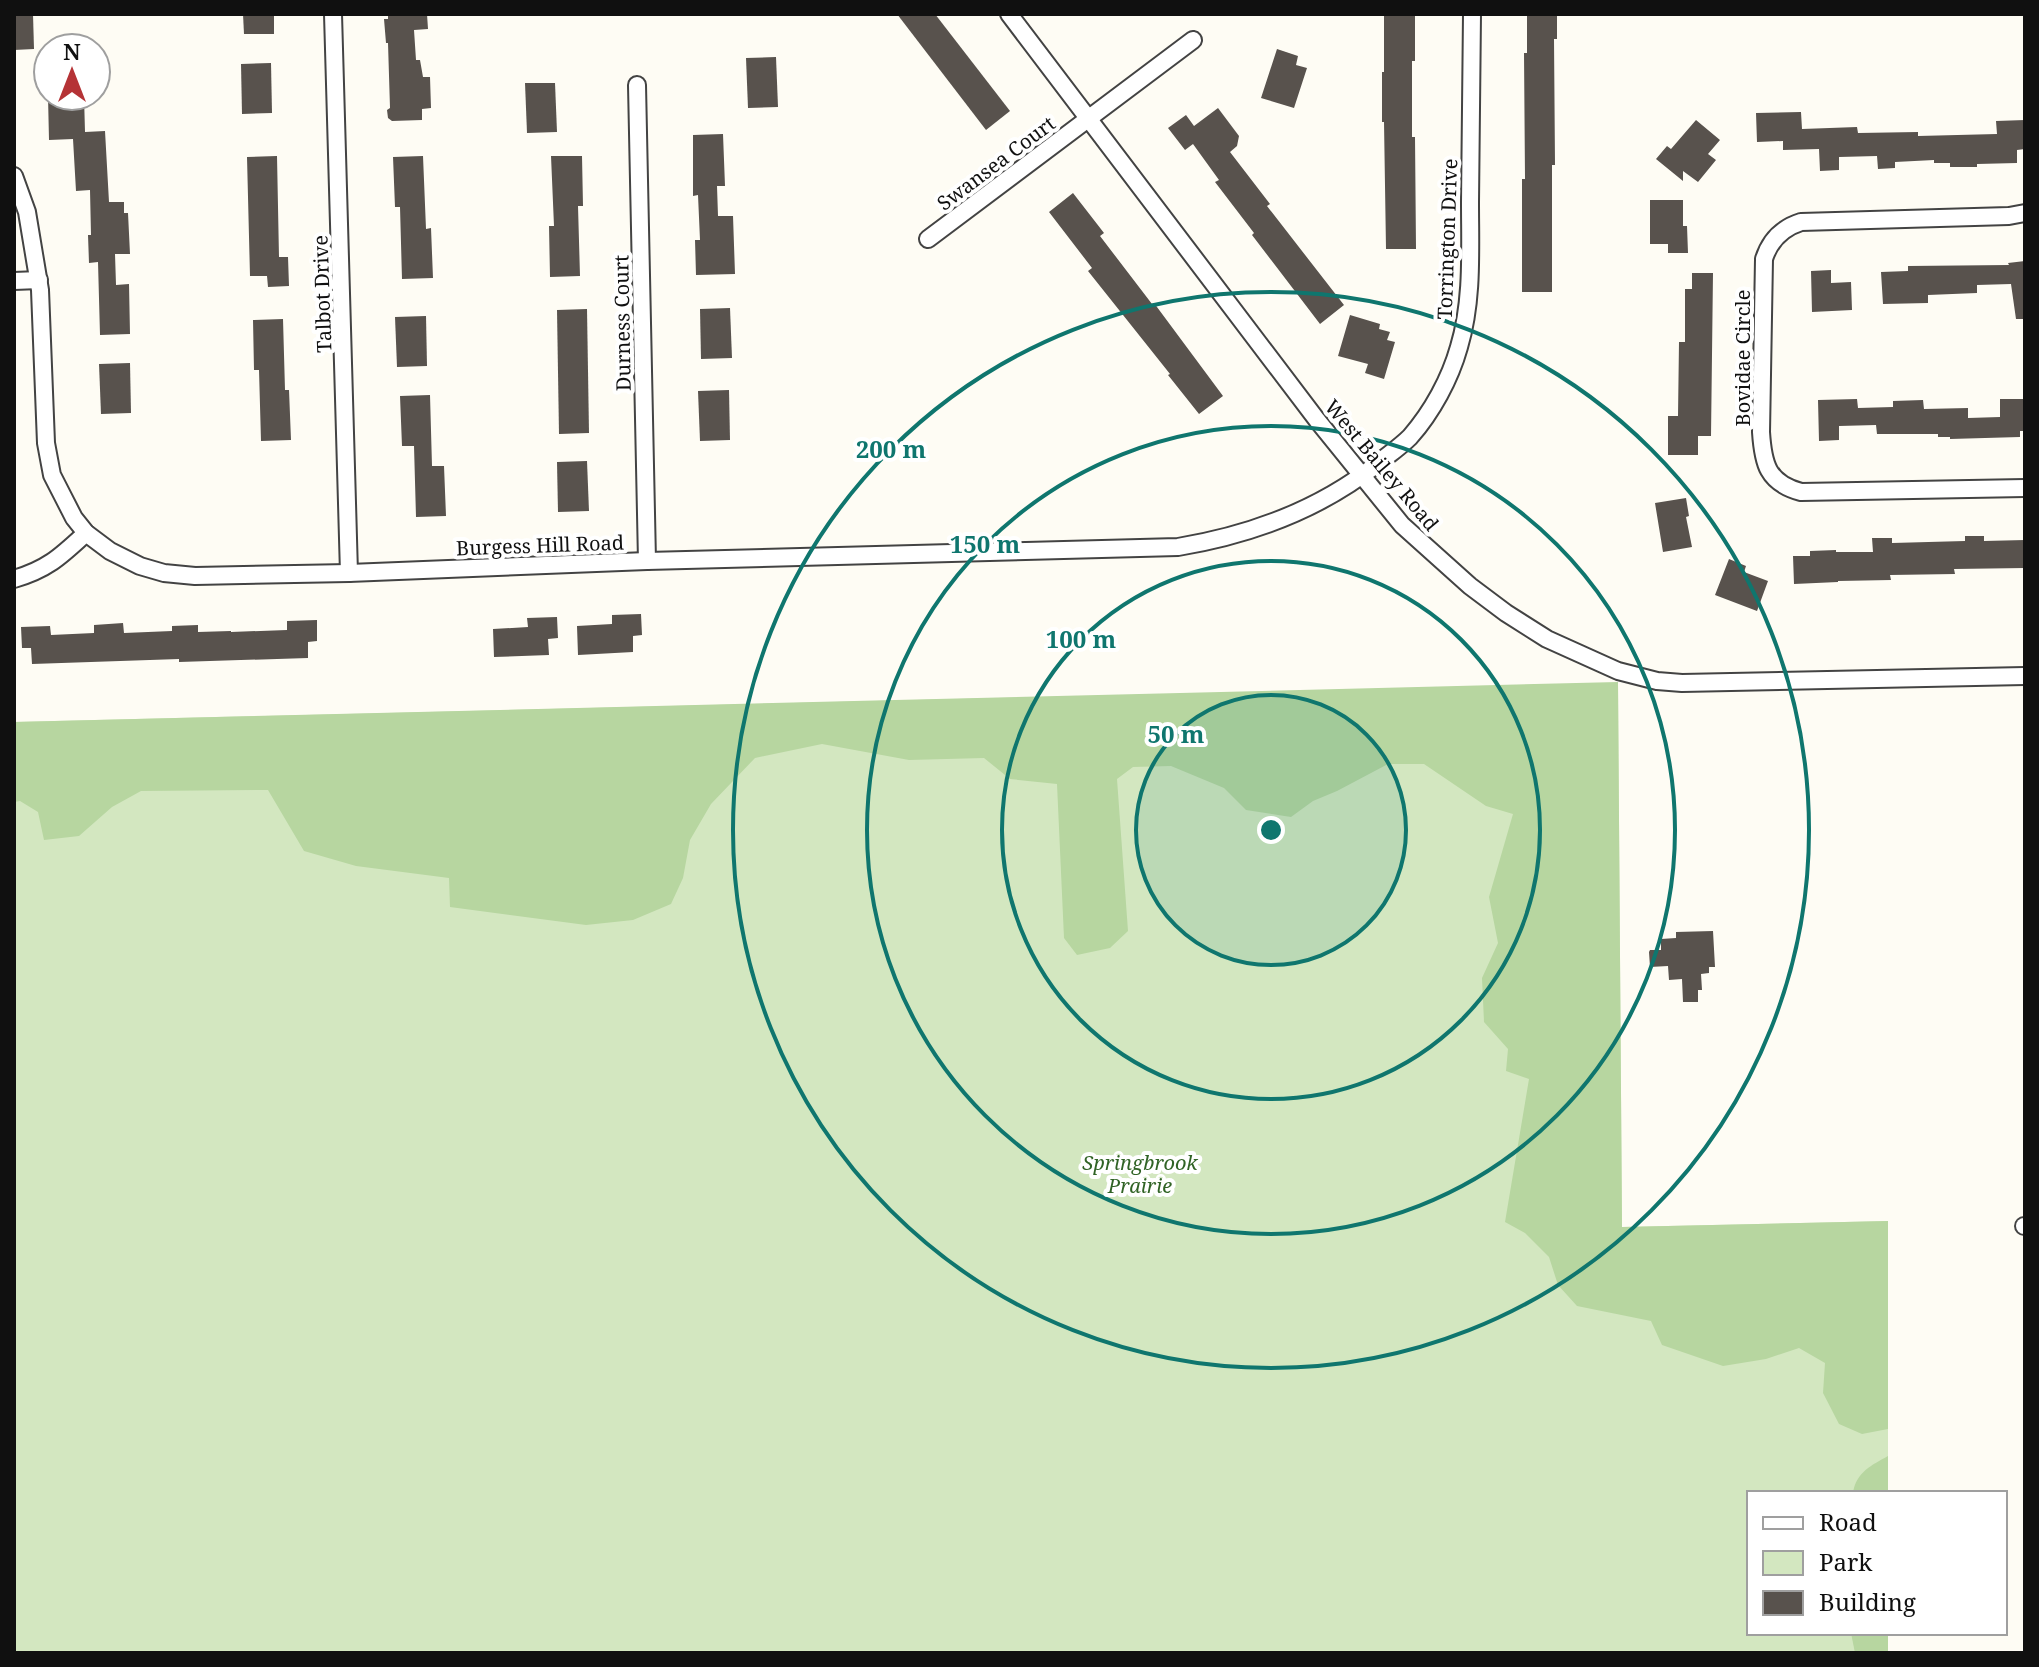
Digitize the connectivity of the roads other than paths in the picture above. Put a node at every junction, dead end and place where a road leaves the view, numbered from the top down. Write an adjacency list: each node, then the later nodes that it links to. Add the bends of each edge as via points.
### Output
1 (333, 14): 16 (street, Talbot Drive)
2 (1009, 14): 6 (street, West Bailey Road)
3 (1472, 14): 12 (street, Torrington Drive, via 1470,278 1464,327 1453,365 1421,423)
4 (1193, 40): 6 (street, Swansea Court)
5 (637, 85): 15 (street, Durness Court)
6 (1089, 119): 9 (street, Swansea Court); 12 (street, West Bailey Road)
7 (14, 176): 10 (street, Burgess Hill Road, via 27,212)
8 (2025, 213): 13 (street, Bovidae Circle, via 1801,222 1779,233 1764,259 1761,417 1762,449 1771,475 1801,492)
9 (928, 239)
10 (39, 280): 11 (street); 14 (street, Burgess Hill Road, via 48,460 57,486)
11 (14, 281)
12 (1362, 476): 15 (street, Burgess Hill Road, via 1281,520 1178,547); 18 (street, West Bailey Road, via 1402,525 1470,586 1547,639 1618,671 1682,683)
13 (2025, 488)
14 (86, 533): 16 (street, Burgess Hill Road, via 125,559 164,573); 17 (street, via 46,567)
15 (647, 561): 16 (street, Burgess Hill Road)
16 (349, 573)
17 (14, 579)
18 (2025, 676)

